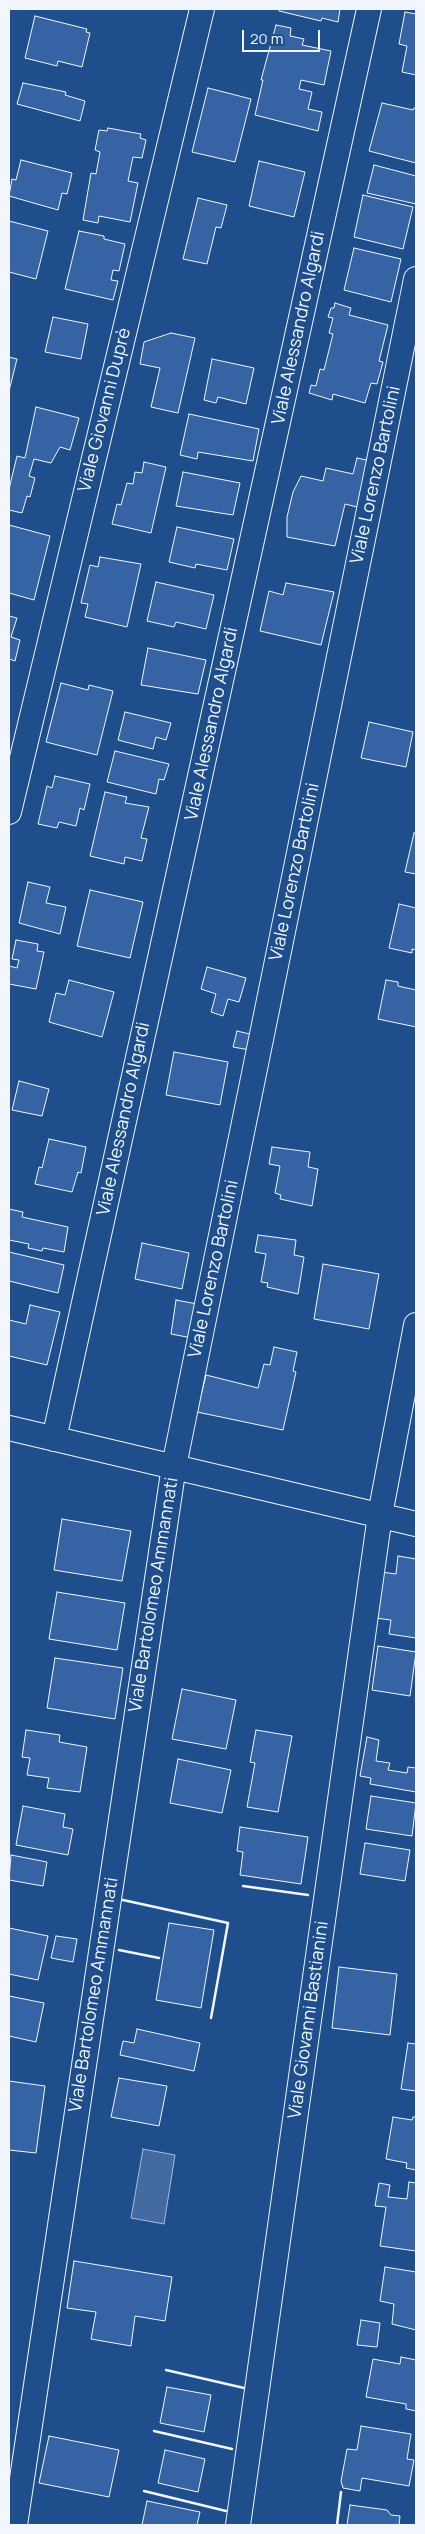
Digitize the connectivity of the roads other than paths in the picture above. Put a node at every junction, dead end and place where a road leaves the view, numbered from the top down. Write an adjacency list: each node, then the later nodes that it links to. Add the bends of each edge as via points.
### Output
1 (202, 9): 4 (street, Viale Giovanni Duprè)
2 (369, 9): 7 (street, Viale Alessandro Algardi)
3 (416, 279): 8 (street, Viale Lorenzo Bartolini)
4 (9, 812)
5 (416, 1325): 9 (street, Viale Giovanni Bastianini)
6 (9, 1428): 7 (street)
7 (54, 1439): 8 (street)
8 (174, 1466): 9 (street); 11 (street, Viale Bartolomeo Ammannati)
9 (380, 1515): 10 (street); 12 (street, Viale Giovanni Bastianini)
10 (416, 1524)
11 (15, 2525)
12 (238, 2525)

